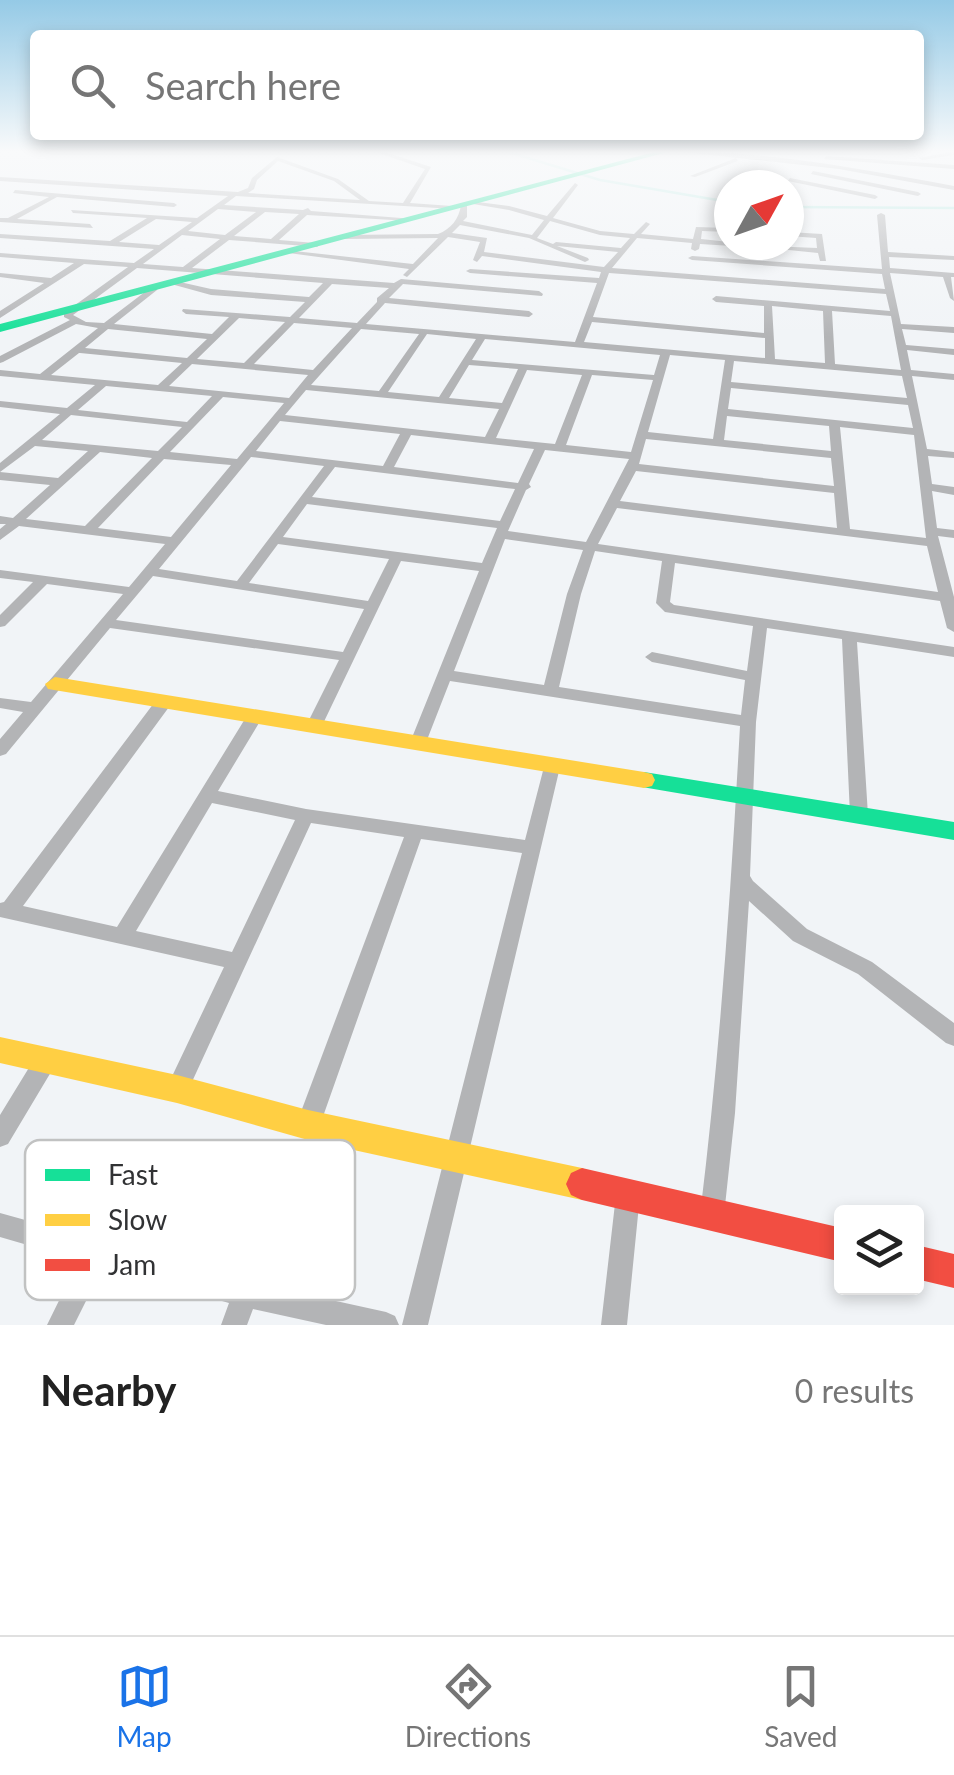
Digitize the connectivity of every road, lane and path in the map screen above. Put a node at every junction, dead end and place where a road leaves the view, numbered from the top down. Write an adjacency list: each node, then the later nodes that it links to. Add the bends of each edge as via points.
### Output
1 (69, 213): 19 (street)
2 (97, 213): 13 (street)
3 (161, 213): 15 (street)
4 (208, 213): 16 (street)
5 (259, 213): 27 (street)
6 (305, 213): 7 (street); 37 (street)
7 (322, 213)
8 (405, 213): 28 (main road)
9 (458, 213): 24 (street)
10 (470, 213): 31 (street)
11 (525, 213): 17 (street)
12 (554, 213): 17 (street)
13 (112, 214): 15 (street); 21 (street)
14 (881, 216): 42 (street)
15 (154, 217): 16 (street); 35 (street)
16 (199, 220): 23 (street)
17 (550, 220): 29 (street); 31 (street)
18 (3, 222): 19 (street)
19 (48, 224): 21 (street)
20 (646, 224): 29 (street)
21 (90, 226): 32 (street)
22 (714, 230): 33 (street, via 699,229)
23 (180, 232): 27 (street); 36 (street)
24 (441, 235): 30 (street); 41 (street, via 484,240); 51 (street)
25 (804, 235): 40 (street, via 819,236)
26 (0, 236): 32 (street)
27 (227, 237): 37 (street); 64 (street)
28 (342, 237): 30 (street); 37 (main road)
29 (634, 237): 33 (street); 38 (street)
30 (370, 238): 48 (street)
31 (535, 240): 38 (street); 53 (street)
32 (67, 241): 35 (street); 44 (street)
33 (696, 241): 34 (street); 45 (street)
34 (714, 243)
35 (111, 244): 36 (street)
36 (160, 247): 50 (street)
37 (295, 249): 48 (street); 58 (street); 61 (main road)
38 (622, 250): 53 (street)
39 (804, 250): 40 (street)
40 (822, 251): 52 (street)
41 (481, 254): 53 (street); 54 (street)
42 (883, 254): 46 (street); 55 (street)
43 (0, 255): 44 (street)
44 (40, 258): 47 (street)
45 (692, 258): 49 (street); 59 (street)
46 (954, 258)
47 (83, 261): 50 (street); 65 (street)
48 (343, 262): 51 (street)
49 (782, 264): 52 (street); 68 (street)
50 (134, 266): 64 (street); 85 (street)
51 (414, 267): 69 (street)
52 (824, 268): 55 (street)
53 (607, 269): 59 (street); 67 (street)
54 (470, 271): 60 (street); 71 (street)
55 (886, 271): 56 (street); 72 (street)
56 (950, 274): 74 (street)
57 (0, 275): 63 (street)
58 (255, 275): 61 (street); 66 (street)
59 (687, 277): 62 (street)
60 (550, 278): 67 (street); 73 (street)
61 (220, 279): 64 (main road); 77 (street); 82 (street)
62 (718, 279): 68 (street); 76 (street)
63 (38, 280): 65 (street); 70 (street)
64 (171, 280): 85 (main road); 91 (street)
65 (52, 281): 75 (street)
66 (330, 281): 69 (street); 77 (street)
67 (601, 281): 87 (street)
68 (784, 283): 72 (street)
69 (398, 284): 71 (street); 78 (street)
70 (0, 286)
71 (457, 287): 73 (street)
72 (890, 292): 89 (street)
73 (539, 294): 83 (street)
74 (953, 294)
75 (29, 296): 79 (street); 84 (street)
76 (716, 299): 80 (street); 94 (street)
77 (311, 300): 88 (street)
78 (380, 300): 83 (street); 90 (street)
79 (0, 301)
80 (768, 303): 81 (street); 98 (street)
81 (827, 308): 89 (street); 113 (street)
82 (186, 312): 86 (street); 96 (street)
83 (529, 314): 100 (street)
84 (0, 315)
85 (72, 316): 91 (street); 92 (main road); 107 (street)
86 (236, 316): 88 (street); 99 (street)
87 (590, 319): 94 (street); 101 (street)
88 (292, 320): 90 (street); 111 (street)
89 (895, 320): 95 (street); 102 (street)
90 (359, 326): 93 (street); 116 (street)
91 (109, 327): 96 (street); 103 (street)
92 (0, 328)
93 (426, 330): 97 (street); 126 (street)
94 (708, 330): 98 (street)
95 (954, 330)
96 (162, 332): 99 (street)
97 (482, 335): 100 (street); 110 (street)
98 (768, 336): 109 (street)
99 (215, 337): 108 (street)
100 (517, 338): 101 (street)
101 (579, 344): 104 (street)
102 (900, 347): 105 (street); 117 (street)
103 (80, 350): 108 (street); 118 (street)
104 (666, 352): 106 (street); 120 (street)
105 (954, 352)
106 (730, 357): 109 (street); 122 (street)
107 (0, 360)
108 (191, 360): 111 (street); 124 (street)
109 (770, 360): 113 (street)
110 (466, 362): 112 (street); 127 (street)
111 (248, 365): 116 (street)
112 (524, 366): 114 (street); 130 (street)
113 (830, 366): 117 (street)
114 (588, 372): 120 (street); 144 (street)
115 (0, 373): 118 (street)
116 (315, 373): 123 (street)
117 (906, 373): 119 (street); 129 (street)
118 (42, 377): 121 (street)
119 (954, 377)
120 (658, 378): 139 (street)
121 (105, 382): 124 (street); 132 (street)
122 (726, 386): 129 (street); 133 (street)
123 (305, 387): 126 (street); 128 (street)
124 (161, 388): 125 (street)
125 (220, 394): 128 (street); 136 (street)
126 (381, 395): 127 (street)
127 (442, 400): 130 (street)
128 (293, 402): 134 (street)
129 (913, 402): 138 (street)
130 (504, 406): 140 (street)
131 (3, 407): 132 (street)
132 (66, 412): 136 (street); 141 (street)
133 (722, 412): 135 (street); 142 (street)
134 (278, 418): 137 (street); 150 (street)
135 (834, 424): 138 (street); 148 (street)
136 (189, 425): 147 (street)
137 (407, 432): 140 (street); 153 (street)
138 (919, 432): 146 (street)
139 (643, 435): 142 (street); 151 (street)
140 (489, 440): 143 (street)
141 (32, 442): 145 (street); 154 (street)
142 (718, 442): 148 (street)
143 (542, 446): 144 (street); 156 (street)
144 (558, 448): 151 (street)
145 (96, 450): 147 (street); 155 (street)
146 (922, 452): 149 (street); 157 (street)
147 (160, 455): 150 (street); 165 (street)
148 (836, 455): 158 (street)
149 (954, 455)
150 (245, 458): 152 (street); 171 (street)
151 (634, 461): 158 (street); 161 (street)
152 (331, 464): 153 (street); 160 (street)
153 (387, 469): 156 (street)
154 (0, 473): 155 (street)
155 (60, 482): 163 (street)
156 (525, 486): 164 (street)
157 (926, 488): 159 (street); 169 (street)
158 (839, 490): 166 (street)
159 (954, 491)
160 (305, 500): 164 (street); 170 (street)
161 (613, 504): 166 (street); 172 (street)
162 (0, 520): 163 (street)
163 (16, 522): 165 (street); 168 (street)
164 (502, 530): 172 (street); 175 (street)
165 (88, 531): 171 (street)
166 (844, 533): 169 (street)
167 (954, 534): 169 (street)
168 (0, 536)
169 (932, 537): 181 (street)
170 (275, 540): 173 (street); 179 (street)
171 (175, 541): 176 (street)
172 (590, 547): 174 (street); 194 (street)
173 (396, 556): 175 (street); 182 (street)
174 (669, 559): 181 (street); 185 (street, via 664,606)
175 (486, 568): 191 (street)
176 (148, 570): 179 (street); 180 (street)
177 (0, 574): 178 (street)
178 (43, 580): 180 (street); 183 (street)
179 (242, 583): 182 (street)
180 (132, 591): 184 (street)
181 (948, 598): 186 (street)
182 (371, 606): 189 (street)
183 (0, 623)
184 (106, 623): 189 (street); 193 (street)
185 (760, 625): 187 (street); 192 (street)
186 (954, 628)
187 (849, 637): 188 (street); 206 (street)
188 (954, 652)
189 (346, 657): 200 (street)
190 (652, 658): 192 (street)
191 (446, 675): 194 (street); 201 (street)
192 (753, 677): 199 (street)
193 (55, 684): 196 (main road); 197 (street)
194 (550, 692): 199 (street)
195 (0, 702): 197 (street)
196 (163, 703): 198 (main road); 212 (street)
197 (35, 708): 202 (street)
198 (254, 718): 200 (main road); 204 (street)
199 (748, 722): 205 (street)
200 (313, 728): 201 (main road)
201 (416, 745): 203 (main road)
202 (0, 750)
203 (552, 768): 205 (main road); 210 (street)
204 (206, 794): 207 (street); 213 (street)
205 (744, 797): 206 (main road); 211 (street)
206 (859, 815): 209 (main road)
207 (306, 816): 208 (street); 214 (street)
208 (414, 831): 210 (street); 219 (street)
209 (954, 832)
210 (534, 848): 221 (street)
211 (741, 876): 215 (street, via 777,918 865,968); 223 (street)
212 (4, 910): 213 (street)
213 (122, 936): 214 (street)
214 (236, 962): 218 (street)
215 (954, 1036)
216 (0, 1050): 217 (main road)
217 (46, 1060): 218 (main road); 220 (street)
218 (177, 1088): 219 (main road)
219 (308, 1125): 221 (main road)
220 (0, 1136)
221 (456, 1154): 222 (main road); 235 (street)
222 (628, 1195): 223 (main road); 236 (street)
223 (712, 1214): 226 (main road)
224 (0, 1225): 225 (street)
225 (25, 1233)
226 (834, 1243)
227 (924, 1264): 228 (main road)
228 (954, 1271)
229 (73, 1300): 232 (street)
230 (243, 1300): 233 (street)
231 (272, 1300): 234 (street)
232 (60, 1325)
233 (234, 1325)
234 (386, 1325)
235 (415, 1325)
236 (614, 1325)

